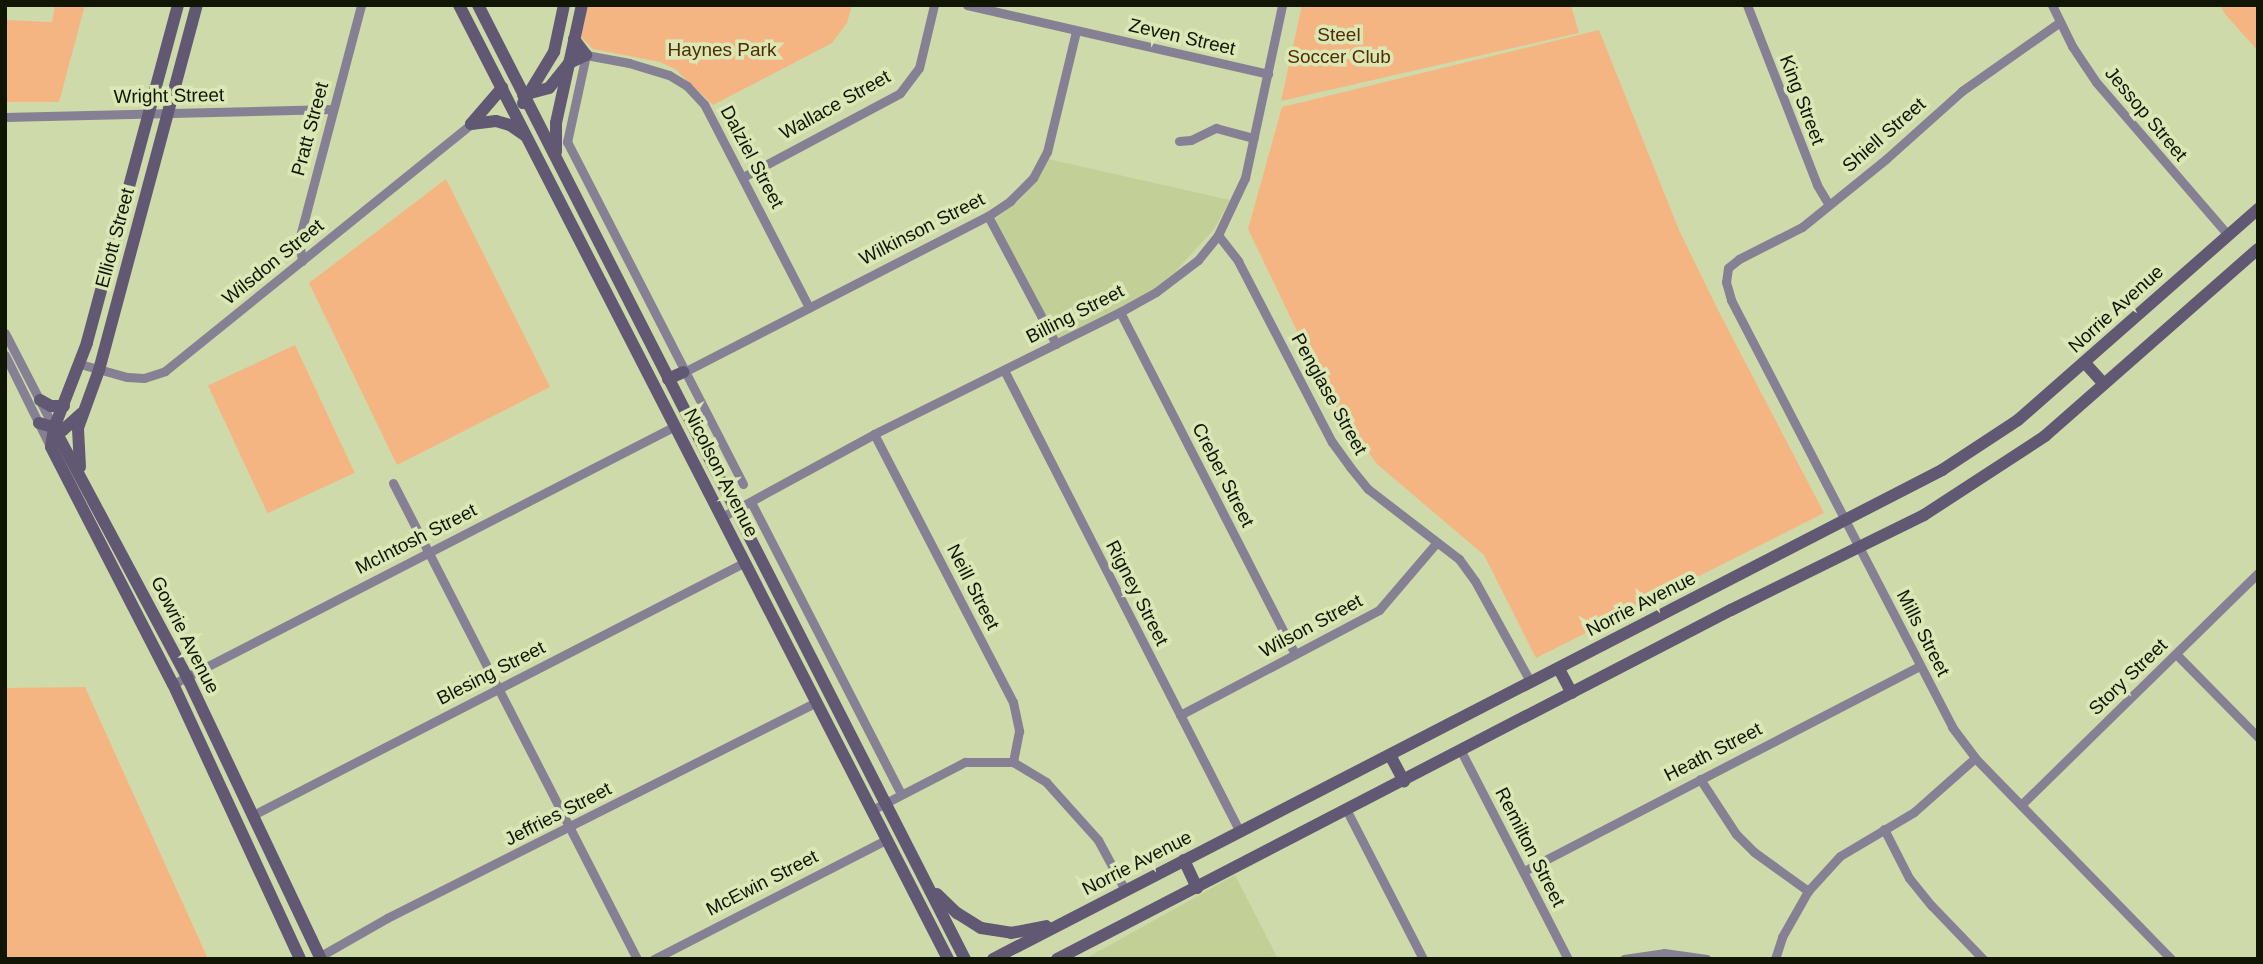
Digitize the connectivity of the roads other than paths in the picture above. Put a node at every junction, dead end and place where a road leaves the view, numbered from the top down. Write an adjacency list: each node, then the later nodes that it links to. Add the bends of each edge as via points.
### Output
1 (178, 5): 25 (main road, Elliott Street)
2 (197, 5): 26 (main road, Elliott Street)
3 (361, 5): 24 (street, Pratt Street)
4 (459, 5): 19 (main road, Nicolson Avenue)
5 (478, 5): 18 (main road, Nicolson Avenue)
6 (564, 5): 21 (main road, via 554,52)
7 (582, 5): 15 (main road)
8 (934, 5): 34 (street, Wallace Street, via 919,68 900,93)
9 (967, 5): 14 (street, Zeven Street)
10 (1282, 5): 20 (street, Billing Street)
11 (1746, 5): 35 (street, King Street)
12 (2052, 5): 13 (street, Jessop Street)
13 (2060, 22): 35 (street, Shiell Street, via 1962,91); 38 (street, Jessop Street, via 2096,82)
14 (1076, 31): 20 (street, Zeven Street); 37 (street, Wilkinson Street, via 1047,152 1033,177)
15 (574, 38): 16 (main road); 17 (main road)
16 (586, 55): 17 (main road); 34 (street, Dalziel Street, via 670,75 687,86 714,120); 54 (street, Nicolson Avenue, via 566,142)
17 (569, 63): 23 (main road, via 549,88); 33 (main road, via 556,123)
18 (510, 69): 21 (main road); 23 (main road, Nicolson Avenue)
19 (493, 70): 22 (main road, Nicolson Avenue); 23 (main road)
20 (1268, 74): 30 (street, Billing Street)
21 (537, 79): 23 (main road)
22 (502, 88): 28 (main road); 29 (main road, Nicolson Avenue)
23 (524, 97): 32 (main road, via 522,113); 33 (main road, Nicolson Avenue)
24 (333, 109): 26 (street, Wright Street); 41 (street, Pratt Street, via 299,240)
25 (148, 114): 26 (street, Wright Street); 27 (street, Wright Street); 51 (main road, Elliott Street)
26 (168, 114): 52 (main road, Elliott Street)
27 (5, 117)
28 (471, 124): 29 (main road, via 496,121); 41 (street, Wilsdon Street)
29 (529, 138): 32 (main road, Nicolson Avenue)
30 (1254, 138): 31 (street, via 1216,128); 39 (street, Billing Street, via 1245,178)
31 (1179, 141)
32 (536, 153): 45 (main road, Nicolson Avenue)
33 (557, 162): 43 (main road, Nicolson Avenue)
34 (743, 177): 44 (street, Dalziel Street)
35 (1829, 205): 42 (street, Shiell Street, via 1802,227)
36 (2258, 209): 38 (main road, Norrie Avenue)
37 (988, 216): 44 (street, Wilkinson Street); 48 (street)
38 (2228, 234): 50 (main road, Norrie Avenue)
39 (1218, 235): 46 (street, Billing Street, via 1183,273); 72 (street, Penglase Street, via 1238,261 1332,442 1368,489)
40 (2258, 249): 56 (main road)
41 (302, 261): 52 (street, Wilsdon Street, via 165,371 145,379)
42 (1728, 268): 71 (street, Mills Street, via 1731,300)
43 (627, 300): 45 (main road); 55 (main road, Nicolson Avenue)
44 (809, 306): 54 (street, Wilkinson Street)
45 (615, 307): 61 (main road, Nicolson Avenue)
46 (1120, 312): 48 (street, Billing Street); 77 (street, Creber Street)
47 (5, 333): 57 (street, Gowrie Avenue)
48 (1056, 344): 53 (street, Billing Street)
49 (5, 355): 60 (street, Gowrie Avenue)
50 (2085, 363): 56 (main road); 71 (main road, Norrie Avenue, via 2018,420 1964,456)
51 (80, 364): 52 (street, Wilsdon Street); 58 (main road, Elliott Street)
52 (99, 370): 59 (main road, Elliott Street)
53 (1004, 370): 63 (street, Billing Street); 87 (street, Rigney Street)
54 (684, 372): 55 (main road); 67 (street, Nicolson Avenue)
55 (668, 379): 69 (main road, Nicolson Avenue)
56 (2104, 384): 73 (main road, via 2045,436 1978,483)
57 (40, 400): 58 (main road, via 51,407); 62 (street, Gowrie Avenue)
58 (64, 406): 62 (main road, Elliott Street)
59 (85, 411): 62 (main road, via 63,430); 65 (main road, Elliott Street, via 77,435)
60 (39, 423): 62 (main road); 64 (street, Gowrie Avenue)
61 (675, 426): 70 (main road, Nicolson Avenue); 74 (street, McIntosh Street)
62 (54, 428): 64 (main road, Elliott Street); 65 (main road, Gowrie Avenue)
63 (874, 433): 68 (street, Billing Street); 92 (street, Neill Street, via 1013,702 1019,731)
64 (51, 447): 83 (main road, Gowrie Avenue)
65 (83, 479): 81 (main road, Gowrie Avenue)
66 (393, 483): 74 (street)
67 (743, 484)
68 (751, 502): 69 (street, Billing Street); 95 (street, Nicolson Avenue)
69 (735, 509): 70 (street, Billing Street); 96 (main road, Nicolson Avenue)
70 (722, 517): 75 (main road, Nicolson Avenue)
71 (1846, 520): 73 (street, Mills Street); 80 (main road, Norrie Avenue)
72 (1437, 542): 77 (street, Wilson Street, via 1379,610); 82 (street, Penglase Street, via 1459,559 1475,581)
73 (1860, 547): 79 (street, Mills Street); 85 (main road)
74 (429, 552): 81 (street, McIntosh Street); 84 (street)
75 (745, 562): 84 (street, Blesing Street); 86 (main road, Nicolson Avenue)
76 (2258, 573): 78 (street, Story Street)
77 (1295, 654): 87 (street, Wilson Street)
78 (2177, 655): 88 (street); 97 (street, Story Street)
79 (1919, 666): 91 (street, Mills Street, via 1952,727); 93 (street, Heath Street)
80 (1559, 669): 82 (main road, Norrie Avenue); 85 (main road)
81 (187, 677): 83 (street, McIntosh Street); 100 (main road, Gowrie Avenue)
82 (1531, 683): 90 (main road, Norrie Avenue)
83 (173, 684): 114 (main road, Gowrie Avenue)
84 (499, 690): 100 (street, Blesing Street); 101 (street)
85 (1572, 693): 89 (main road)
86 (817, 702): 98 (main road, Nicolson Avenue); 101 (street, Jeffries Street)
87 (1180, 715): 103 (street, Rigney Street)
88 (2258, 737)
89 (1461, 751): 94 (main road); 106 (street, Remilton Street)
90 (1390, 755): 94 (main road); 103 (main road, Norrie Avenue)
91 (1975, 758): 97 (street, Mills Street); 102 (street, via 1920,807)
92 (1013, 762): 95 (street, via 965,762); 109 (street, via 1046,782 1098,840)
93 (1700, 779): 106 (street, Heath Street); 110 (street, via 1736,834)
94 (1404, 781): 99 (main road)
95 (901, 794): 96 (street)
96 (886, 802): 98 (street); 107 (main road, Nicolson Avenue)
97 (2021, 805): 128 (street, Mills Street)
98 (872, 810): 104 (main road, Nicolson Avenue)
99 (1347, 811): 108 (main road); 122 (street)
100 (253, 815): 113 (main road, Gowrie Avenue)
101 (570, 828): 113 (street, Jeffries Street, via 387,918); 115 (street)
102 (1884, 829): 110 (street, via 1840,856); 127 (street, via 1909,878)
103 (1240, 832): 105 (main road, Norrie Avenue)
104 (887, 839): 116 (street, McEwin Street); 117 (main road, Nicolson Avenue)
105 (1184, 860): 108 (main road); 109 (main road, Norrie Avenue)
106 (1524, 871): 123 (street, Remilton Street)
107 (926, 881): 111 (main road, via 944,903 981,928 1011,933); 118 (main road, Nicolson Avenue)
108 (1197, 888): 112 (main road)
109 (1125, 890): 111 (main road, Norrie Avenue)
110 (1808, 891): 126 (street)
111 (1075, 916): 119 (main road, Norrie Avenue)
112 (1092, 941): 120 (main road); 121 (main road)
113 (318, 958)
114 (300, 959)
115 (637, 959)
116 (654, 959)
117 (948, 959)
118 (965, 959)
119 (993, 959)
120 (1057, 959)
121 (1070, 959)
122 (1423, 959)
123 (1568, 959)
124 (1623, 959): 125 (street, via 1664,953)
125 (1707, 959)
126 (1775, 959)
127 (1983, 959)
128 (2171, 959)

